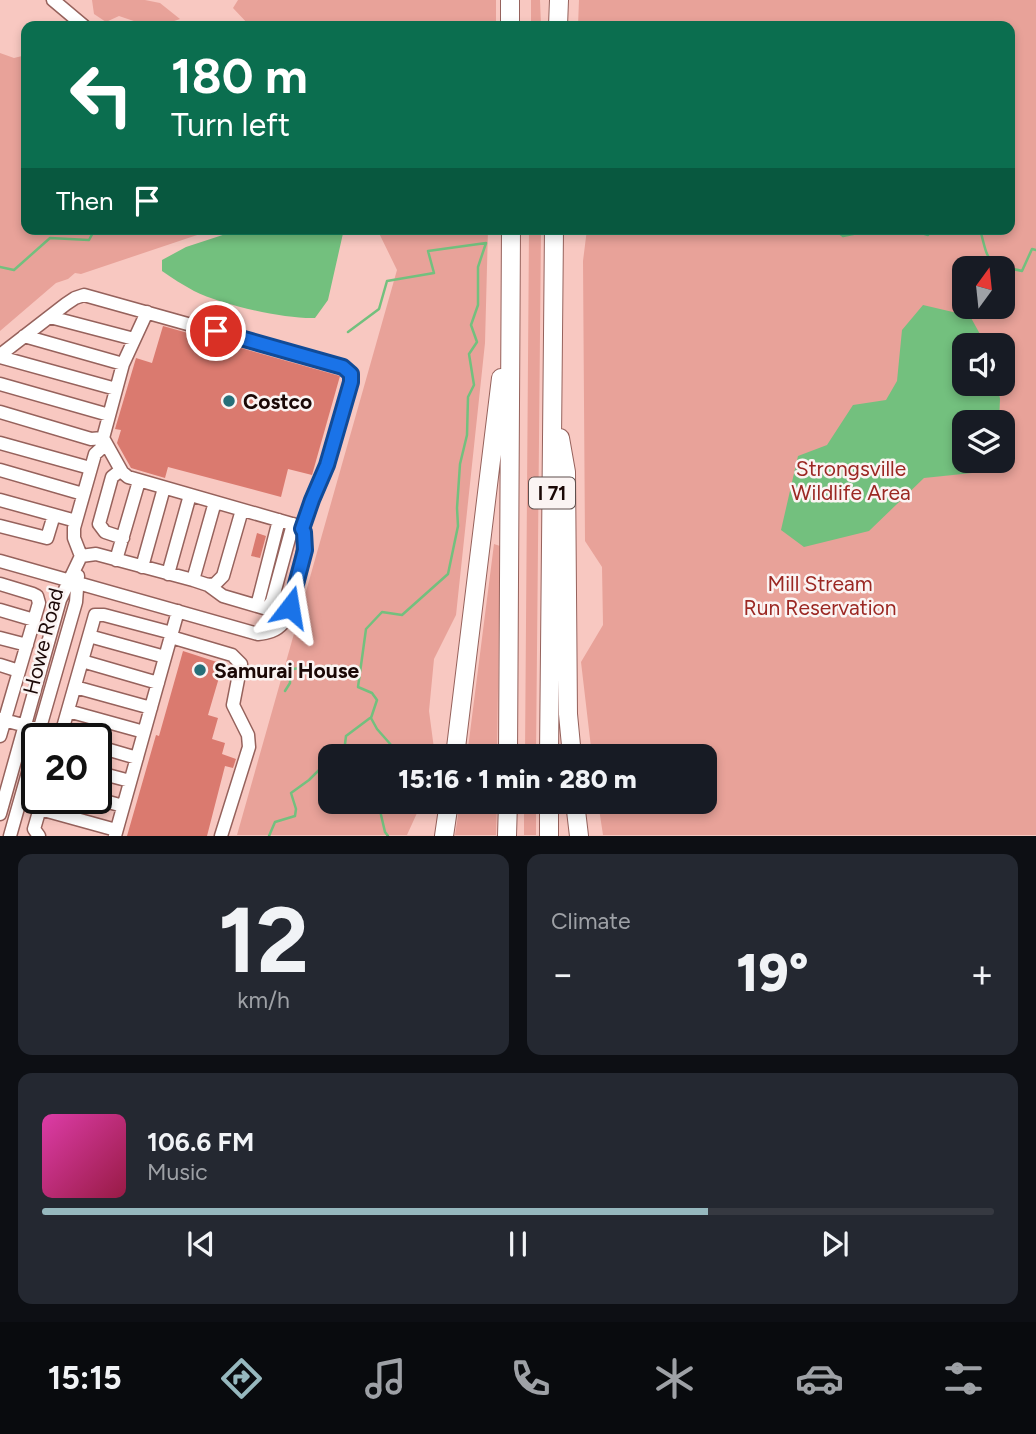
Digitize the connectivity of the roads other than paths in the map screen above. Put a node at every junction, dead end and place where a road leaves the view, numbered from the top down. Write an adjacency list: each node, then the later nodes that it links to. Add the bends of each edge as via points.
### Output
1 (54, 0): 4 (street)
2 (510, 0): 5 (highway)
3 (559, 0): 6 (highway)
4 (78, 21)
5 (510, 21)
6 (558, 21)
7 (511, 235): 9 (highway, I 71)
8 (554, 235): 19 (highway, I 71)
9 (512, 291): 73 (highway); 74 (highway, I 71)
10 (147, 312): 11 (street, via 84,295); 13 (street); 37 (street, via 349,372 351,382 327,465)
11 (50, 317): 12 (street); 13 (street)
12 (24, 336): 14 (street); 15 (street)
13 (134, 339): 15 (street)
14 (0, 356): 17 (street)
15 (123, 364): 17 (street)
16 (0, 384): 20 (street)
17 (116, 389): 20 (street)
18 (0, 412): 21 (street)
19 (553, 412): 75 (highway, I 71); 76 (highway, via 566,472)
20 (109, 415): 21 (street)
21 (105, 441): 23 (street); 25 (street)
22 (0, 443): 23 (street)
23 (90, 468): 28 (street)
24 (0, 470): 28 (street)
25 (121, 470): 26 (street); 38 (street, via 112,477 99,524 104,532)
26 (139, 481): 27 (street); 38 (street)
27 (164, 488): 29 (street); 42 (street)
28 (83, 494): 35 (street)
29 (190, 495): 31 (street); 43 (street)
30 (0, 500): 33 (street)
31 (215, 502): 32 (street); 44 (street)
32 (242, 510): 34 (street); 47 (street, via 223,576)
33 (54, 515): 35 (street); 36 (street, via 47,538)
34 (279, 520): 37 (street); 48 (street)
35 (76, 521): 39 (street, Howe Road, via 74,538)
36 (0, 526)
37 (297, 527): 48 (street, via 272,601 268,607); 50 (street, via 304,532 305,550 290,607 275,629 258,634)
38 (123, 538): 40 (street)
39 (80, 559): 40 (street, via 87,553); 45 (street, Howe Road)
40 (116, 560): 42 (street)
41 (0, 561): 45 (street)
42 (142, 567): 43 (street)
43 (168, 574): 44 (street)
44 (193, 580): 47 (street)
45 (74, 582): 50 (street); 66 (street, Howe Road, via 60,600); 67 (street, Howe Road, via 76,602)
46 (0, 584): 51 (street, via 37,596)
47 (208, 585): 48 (street, via 223,596)
48 (257, 606)
49 (0, 610): 51 (street)
50 (178, 611): 52 (street)
51 (34, 620): 55 (street)
52 (172, 635): 53 (street, via 100,614 93,619); 56 (street); 94 (street, via 232,655 241,664 233,705 249,747)
53 (89, 636): 56 (street); 57 (street)
54 (0, 638): 55 (street)
55 (27, 645): 59 (street)
56 (165, 657): 60 (street)
57 (82, 661): 60 (street); 61 (street)
58 (0, 665): 59 (street)
59 (19, 671): 62 (street)
60 (158, 683): 63 (street)
61 (75, 687): 63 (street); 64 (street)
62 (6, 693): 65 (street)
63 (151, 708): 70 (street)
64 (68, 711): 68 (street); 70 (street)
65 (2, 719): 69 (street); 71 (street)
66 (26, 723)
67 (42, 723)
68 (66, 723)
69 (21, 725)
70 (144, 732): 78 (street)
71 (0, 736)
72 (21, 740): 84 (street, Howe Road)
73 (456, 744)
74 (508, 744)
75 (549, 744)
76 (571, 744)
77 (112, 751): 78 (street)
78 (137, 758): 80 (street)
79 (112, 776): 80 (street)
80 (130, 781): 83 (street)
81 (21, 796): 92 (street, Howe Road)
82 (112, 803): 83 (street)
83 (123, 806): 91 (street)
84 (0, 814)
85 (38, 814): 93 (street, via 34,829)
86 (68, 814): 91 (street)
87 (447, 814): 95 (highway)
88 (508, 814): 96 (highway)
89 (549, 814): 97 (highway)
90 (576, 814): 98 (highway)
91 (116, 833)
92 (10, 835)
93 (39, 835)
94 (221, 835)
95 (444, 835)
96 (507, 835)
97 (549, 835)
98 (579, 835)

